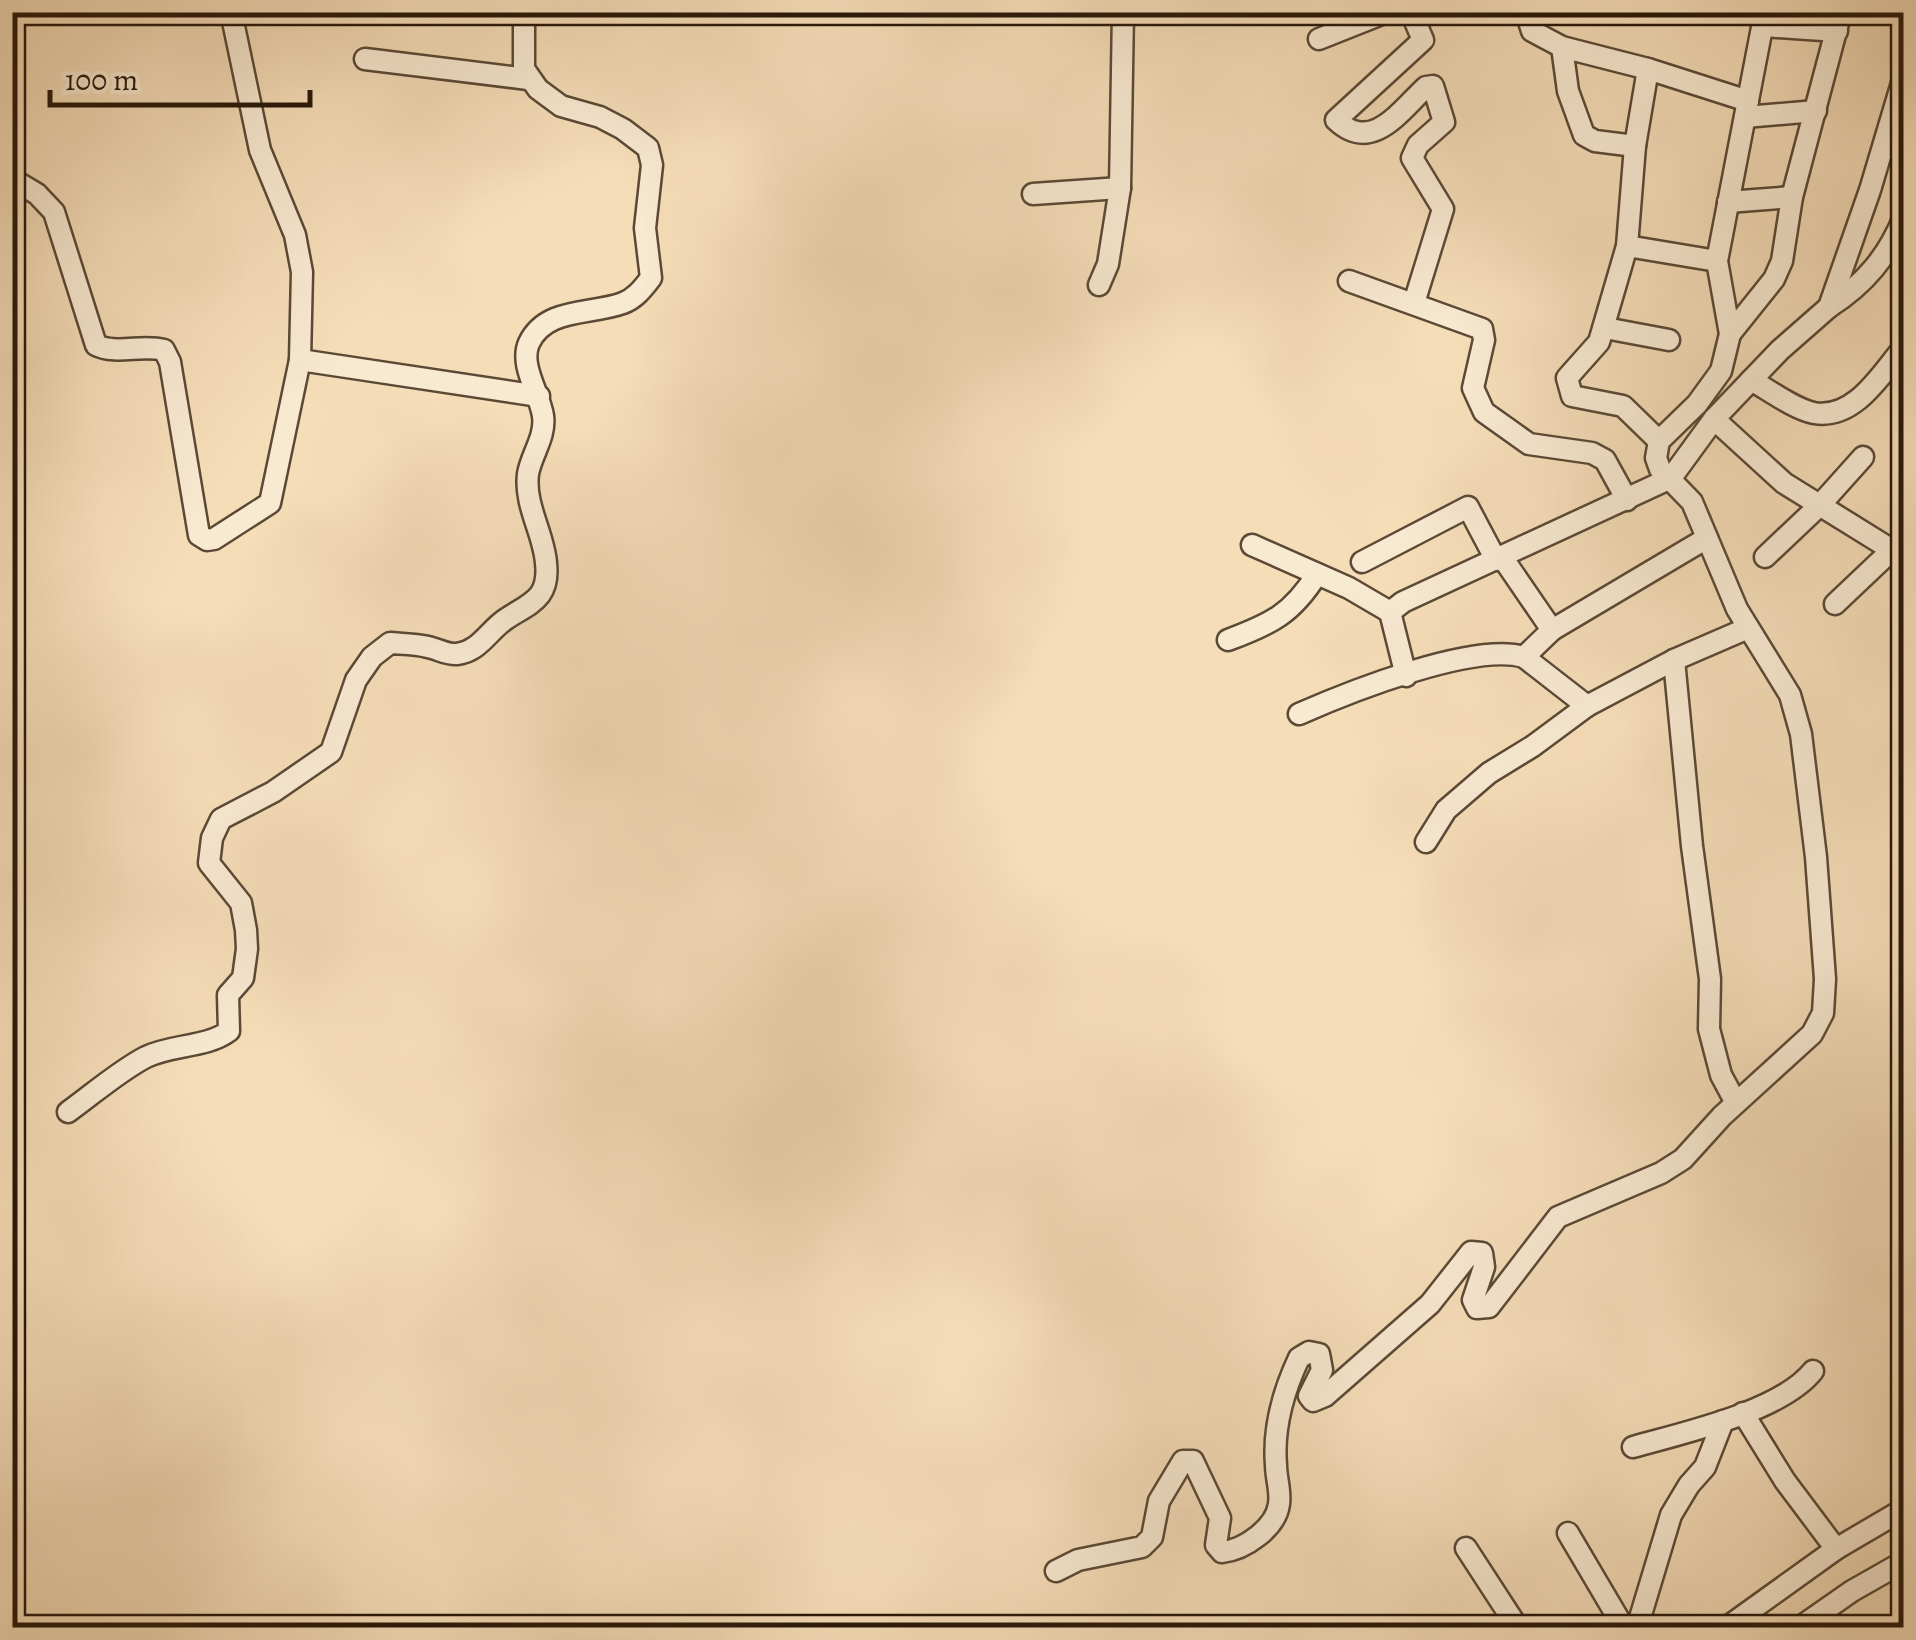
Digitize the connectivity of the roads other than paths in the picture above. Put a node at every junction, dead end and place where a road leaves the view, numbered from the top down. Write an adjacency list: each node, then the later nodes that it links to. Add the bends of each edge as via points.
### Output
1 (231, 12): 34 (street, via 260,150 295,235 302,272)
2 (524, 12): 14 (street)
3 (1123, 12): 19 (street)
4 (1388, 12): 9 (street)
5 (1411, 12): 28 (street, via 1423,40 1336,120 1363,132 1380,131 1434,86 1444,122 1412,158 1443,209)
6 (1526, 12): 10 (street, via 1532,31)
7 (1764, 19): 8 (street); 15 (street)
8 (1839, 22): 16 (street)
9 (1319, 39)
10 (1562, 47): 12 (street); 17 (street, via 1584,135)
11 (365, 59): 14 (street)
12 (1648, 69): 15 (street); 17 (street)
13 (1904, 76): 29 (street)
14 (528, 79): 36 (street, via 561,106 623,128 648,148 652,165 645,228 651,278 624,302 542,324 527,346)
15 (1747, 109): 16 (street); 22 (street)
16 (1816, 111): 21 (street)
17 (1635, 146): 24 (street)
18 (12, 179): 34 (street, via 54,212 96,345 164,350 199,535 207,540 270,503)
19 (1120, 188): 20 (street); 27 (street)
20 (1033, 194)
21 (1792, 197): 22 (street); 31 (street, via 1774,279)
22 (1728, 202): 25 (street)
23 (1904, 217): 29 (street, via 1884,258)
24 (1627, 246): 25 (street); 30 (street)
25 (1716, 261): 31 (street)
26 (1350, 281): 28 (street)
27 (1099, 285)
28 (1414, 303): 41 (street, via 1482,329 1474,388 1484,412 1529,444 1605,460)
29 (1829, 307): 35 (street)
30 (1605, 328): 32 (street); 38 (street, via 1570,370 1567,386 1572,396 1623,406)
31 (1730, 334): 38 (street, via 1720,371)
32 (1670, 340)
33 (1904, 346): 35 (street, via 1858,400 1834,412 1812,413)
34 (300, 360): 36 (street)
35 (1751, 380): 37 (street)
36 (538, 396): 62 (street, via 544,421 528,473 547,581 530,607 505,619 472,650 453,655 390,643 356,680 331,752 222,819 209,863 241,903 247,949 243,978 228,995 229,1031 218,1040 145,1058)
37 (1714, 419): 40 (street); 42 (street, via 1784,483)
38 (1659, 441): 40 (street, via 1656,458)
39 (1863, 458): 42 (street)
40 (1671, 478): 41 (street); 43 (street, via 1692,502)
41 (1627, 500): 47 (street)
42 (1820, 505): 44 (street); 46 (street)
43 (1708, 538): 52 (street); 53 (street)
44 (1898, 543): 50 (street)
45 (1252, 545): 49 (street)
46 (1765, 556)
47 (1499, 558): 48 (street, via 1468,507); 51 (street); 53 (street)
48 (1362, 562)
49 (1316, 574): 51 (street); 54 (street, via 1301,599 1272,624)
50 (1835, 604)
51 (1390, 612): 57 (street)
52 (1748, 628): 56 (street); 61 (street, via 1790,695 1801,734 1825,979 1823,1012 1812,1034)
53 (1552, 630): 55 (street)
54 (1228, 640)
55 (1524, 656): 57 (street, via 1506,651); 58 (street)
56 (1674, 660): 58 (street); 61 (street, via 1710,979 1708,1029)
57 (1406, 676): 59 (street)
58 (1587, 706): 60 (street, via 1489,773 1446,810)
59 (1299, 714)
60 (1426, 842)
61 (1736, 1103): 72 (street, via 1683,1159 1558,1218 1489,1307 1477,1308 1474,1300 1484,1267 1482,1254 1471,1252 1430,1304 1325,1396 1309,1396 1322,1370 1319,1354 1299,1358 1281,1405 1279,1506 1272,1523 1252,1540 1222,1552 1216,1544 1220,1518 1192,1461 1183,1461 1142,1547)
62 (68, 1112)
63 (1813, 1371): 64 (street, via 1788,1392)
64 (1743, 1413): 65 (street); 70 (street)
65 (1723, 1422): 66 (street); 75 (street, via 1705,1467 1670,1516)
66 (1632, 1448)
67 (1904, 1509): 70 (street)
68 (1568, 1533): 74 (street)
69 (1466, 1548): 73 (street)
70 (1836, 1548): 76 (street)
71 (1896, 1566): 77 (street)
72 (1056, 1570)
73 (1518, 1628)
74 (1624, 1628)
75 (1637, 1628)
76 (1726, 1628)
77 (1799, 1628)

